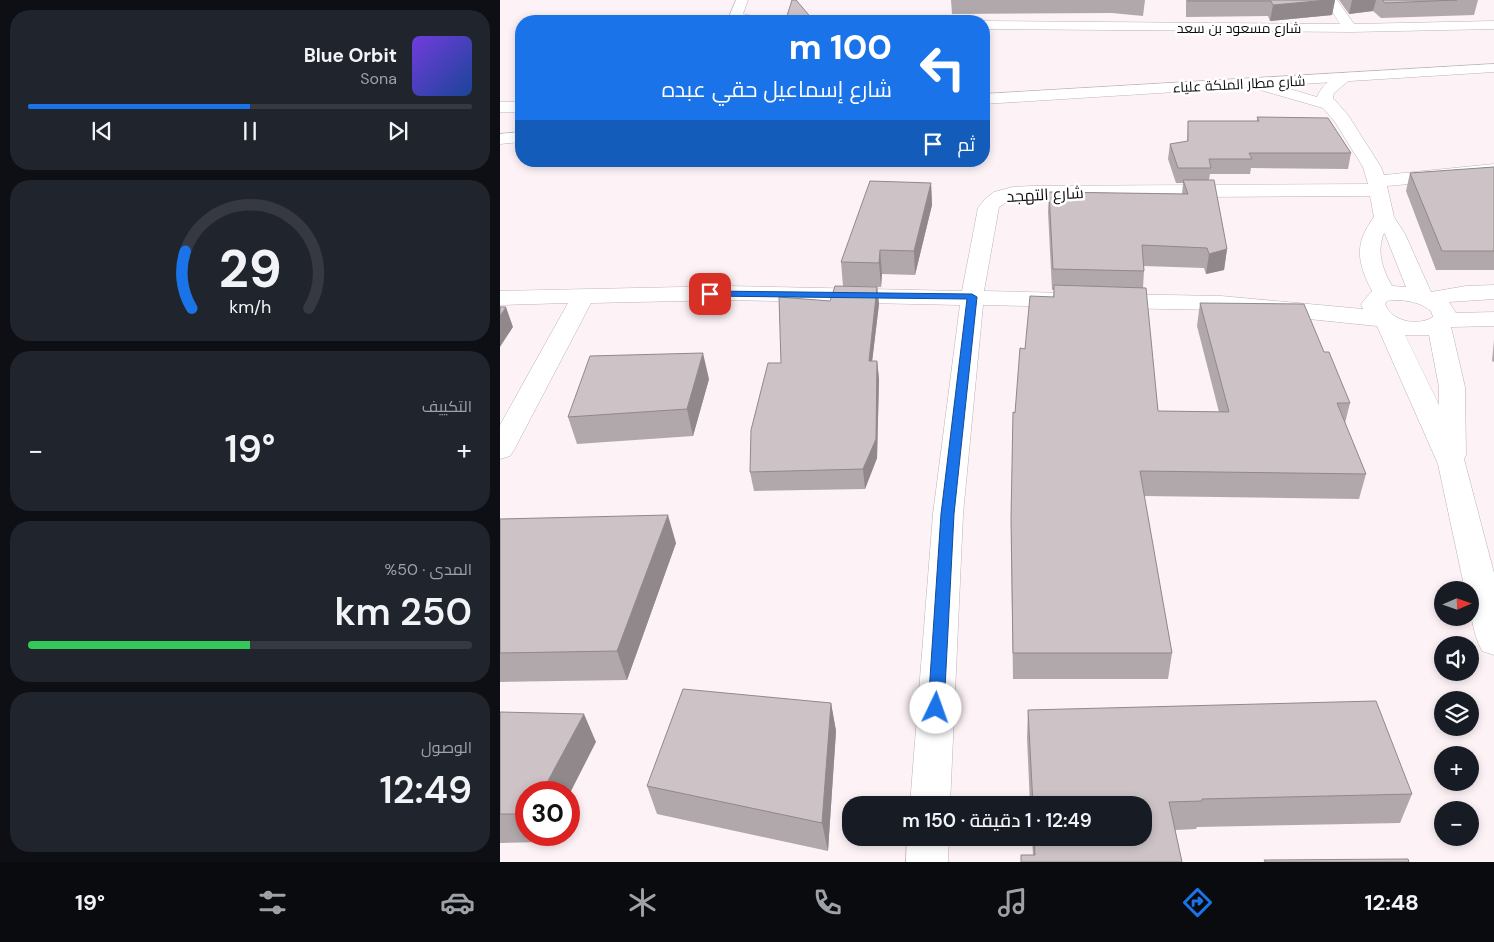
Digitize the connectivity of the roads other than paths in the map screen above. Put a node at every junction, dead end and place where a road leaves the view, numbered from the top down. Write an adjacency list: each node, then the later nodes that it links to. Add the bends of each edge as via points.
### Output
1 (742, 0): 3 (main road)
2 (1332, 0): 6 (main road)
3 (737, 15)
4 (1494, 24): 6 (main road, شارع مسعود بن سعد)
5 (990, 25): 6 (main road, شارع مسعود بن سعد)
6 (1350, 28)
7 (1494, 57): 11 (main road, شارع مطار الملكة علياء)
8 (1494, 68): 9 (main road, شارع مطار الملكة علياء)
9 (1344, 78): 10 (main road, شارع مطار الملكة علياء); 15 (main road, via 1327,91 1325,98)
10 (1255, 84): 14 (main road, شارع مطار الملكة علياء); 15 (main road)
11 (990, 86)
12 (500, 94): 13 (main road)
13 (515, 94)
14 (990, 99)
15 (1329, 105): 23 (main road, via 1366,155)
16 (515, 106): 17 (main road)
17 (500, 107)
18 (500, 122): 19 (main road)
19 (515, 122)
20 (515, 138): 21 (main road)
21 (500, 139)
22 (1494, 170): 23 (main road, شارع التهجد)
23 (1380, 196): 25 (main road, شارع التهجد, via 1032,192 998,196 988,208); 28 (main road); 29 (main road, via 1369,245)
24 (1494, 292): 28 (main road)
25 (972, 297): 27 (main road, via 728,293); 29 (main road); 35 (main road, شارع التهجد, via 948,514)
26 (500, 298): 27 (main road)
27 (582, 298): 32 (main road)
28 (1425, 298): 29 (main road, via 1402,293); 31 (main road, via 1441,307 1446,314)
29 (1383, 308): 31 (main road, via 1400,326 1428,329); 33 (main road)
30 (1494, 319): 31 (main road)
31 (1442, 323): 33 (main road, via 1452,387)
32 (500, 450)
33 (1452, 464): 34 (main road)
34 (1494, 641)
35 (931, 796)
36 (928, 846): 37 (main road)
37 (927, 862)

